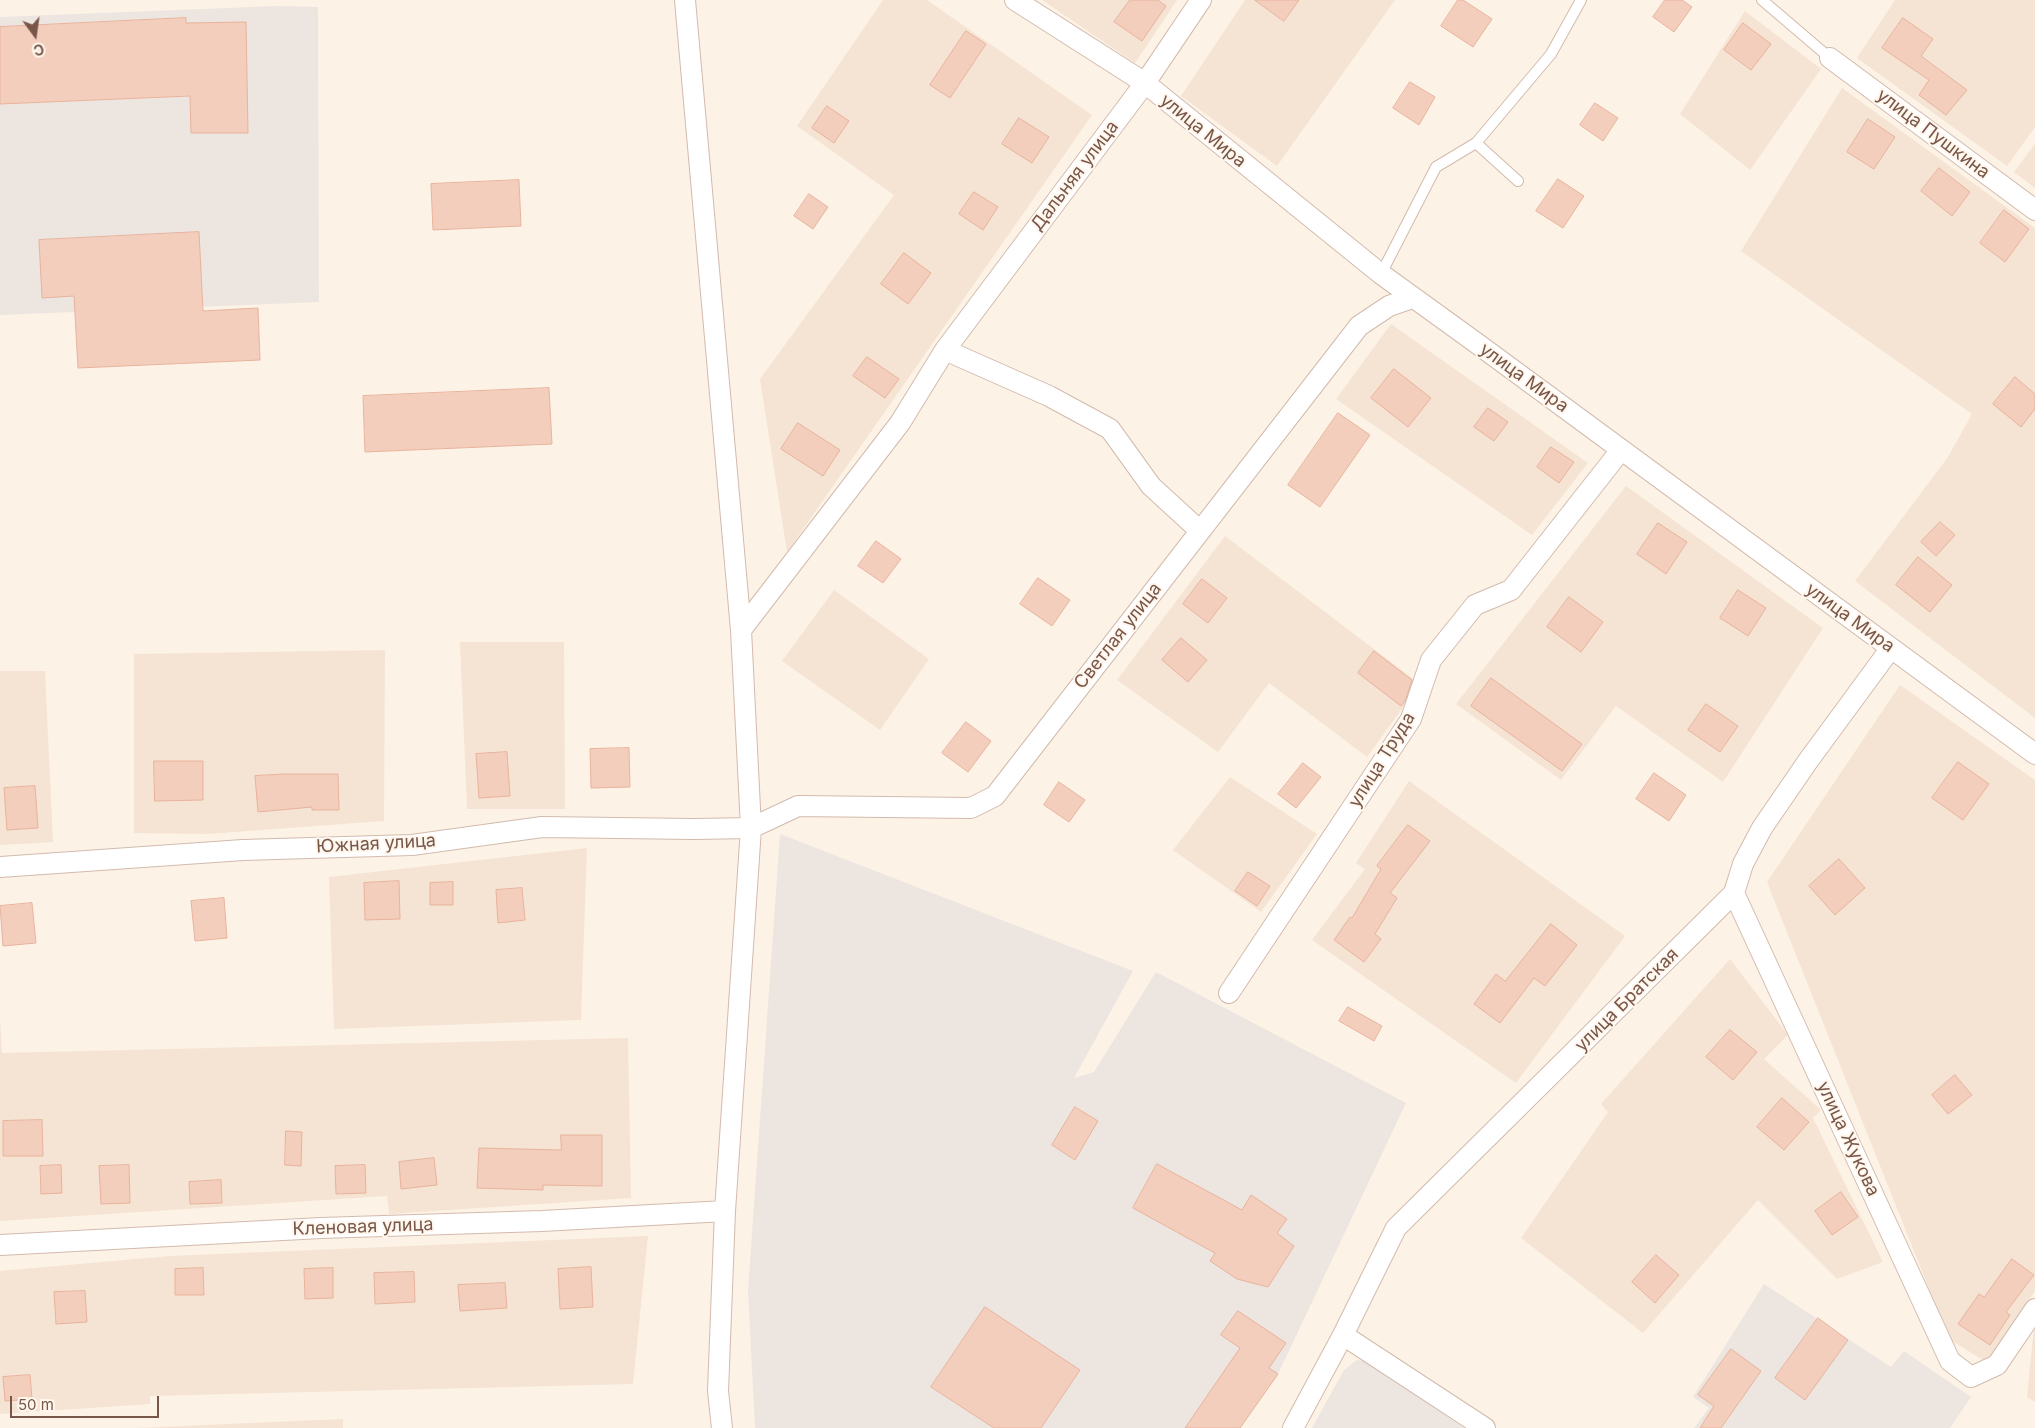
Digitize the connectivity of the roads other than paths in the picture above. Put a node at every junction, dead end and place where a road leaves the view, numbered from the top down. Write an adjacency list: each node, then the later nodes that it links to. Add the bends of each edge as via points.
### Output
1 (685, 0): 16 (street)
2 (1016, 0): 7 (street, улица Мира)
3 (1201, 0): 7 (street, Дальняя улица)
4 (1581, 0): 8 (lane, via 1550,54)
5 (1762, 0): 6 (lane)
6 (1830, 58): 10 (street, улица Пушкина)
7 (1145, 83): 11 (street, улица Мира); 13 (street, Дальняя улица)
8 (1476, 143): 9 (lane); 11 (lane, via 1436,168)
9 (1518, 181)
10 (2035, 210)
11 (1380, 274): 12 (street, улица Мира)
12 (1412, 298): 14 (street, улица Мира); 15 (street, Светлая улица, via 1388,306 1359,326)
13 (946, 350): 15 (street, via 1049,396 1110,429 1151,486); 16 (street, Дальняя улица, via 900,423)
14 (1621, 450): 17 (street, улица Мира); 22 (street, улица Труда, via 1511,590 1475,605 1431,660 1411,719)
15 (1199, 530): 19 (street, Светлая улица, via 994,796 971,808 798,806)
16 (741, 630): 19 (street)
17 (1891, 648): 18 (street, улица Мира); 21 (street, улица Братская, via 1762,828 1743,864)
18 (2035, 754)
19 (751, 828): 20 (street, Южная улица, via 542,827 412,845 243,850); 23 (street)
20 (0, 867)
21 (1734, 893): 25 (street, улица Жукова, via 1950,1361 1971,1377 1997,1365); 26 (street, улица Братская, via 1396,1228)
22 (1229, 994)
23 (725, 1211): 24 (street, Кленовая улица); 27 (street, via 718,1391)
24 (0, 1245)
25 (2035, 1309)
26 (1343, 1335): 28 (street, улица Братская); 29 (street)
27 (722, 1428)
28 (1293, 1428)
29 (1485, 1428)

